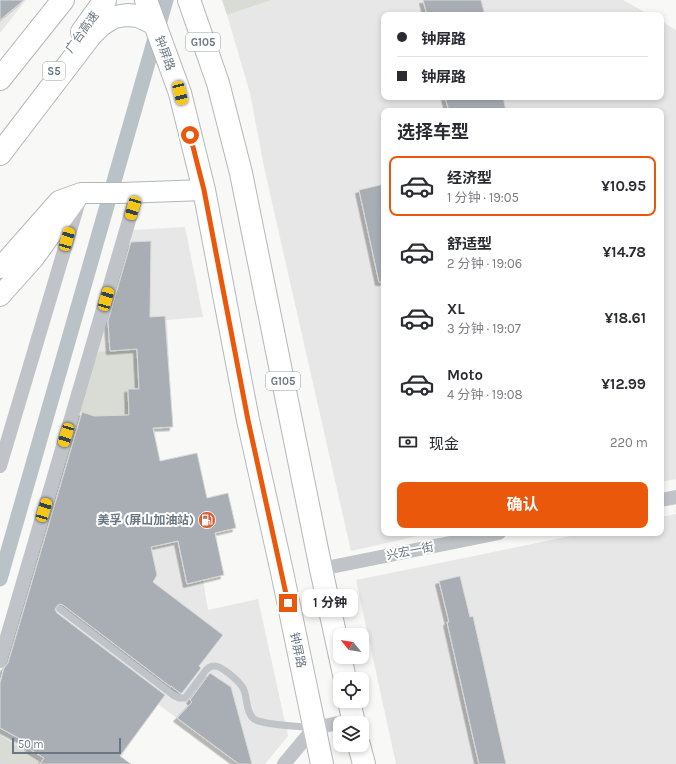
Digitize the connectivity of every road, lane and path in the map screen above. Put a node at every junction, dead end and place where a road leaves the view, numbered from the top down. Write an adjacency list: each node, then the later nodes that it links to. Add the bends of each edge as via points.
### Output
1 (49, 0): 7 (highway)
2 (63, 0): 8 (highway)
3 (105, 0): 9 (highway, 广台高速 / S5)
4 (146, 0): 6 (highway, 钟屏路)
5 (189, 0): 20 (highway, G105, via 218,83 241,173)
6 (153, 22): 10 (highway, via 127,15 114,17 102,25 91,35); 11 (highway, 钟屏路, via 180,93)
7 (0, 58)
8 (0, 79)
9 (0, 140)
10 (0, 154)
11 (204, 190): 13 (street); 25 (highway, 钟屏路, via 248,420)
12 (81, 193): 13 (street); 14 (street, via 59,201); 15 (street, via 34,258); 16 (street)
13 (129, 193): 22 (street)
14 (0, 268)
15 (0, 296)
16 (0, 466)
17 (676, 497): 18 (street)
18 (664, 499)
19 (484, 536): 20 (street, 兴宏一街)
20 (321, 569): 23 (highway, G105)
21 (60, 609): 25 (lane, via 179,698 185,698 206,670 215,665 238,682 243,689 250,716 256,720)
22 (0, 661)
23 (343, 672)
24 (352, 715): 25 (street)
25 (314, 728): 27 (street); 28 (highway, 钟屏路)
26 (361, 752): 29 (highway)
27 (284, 764)
28 (322, 764)
29 (364, 764)

